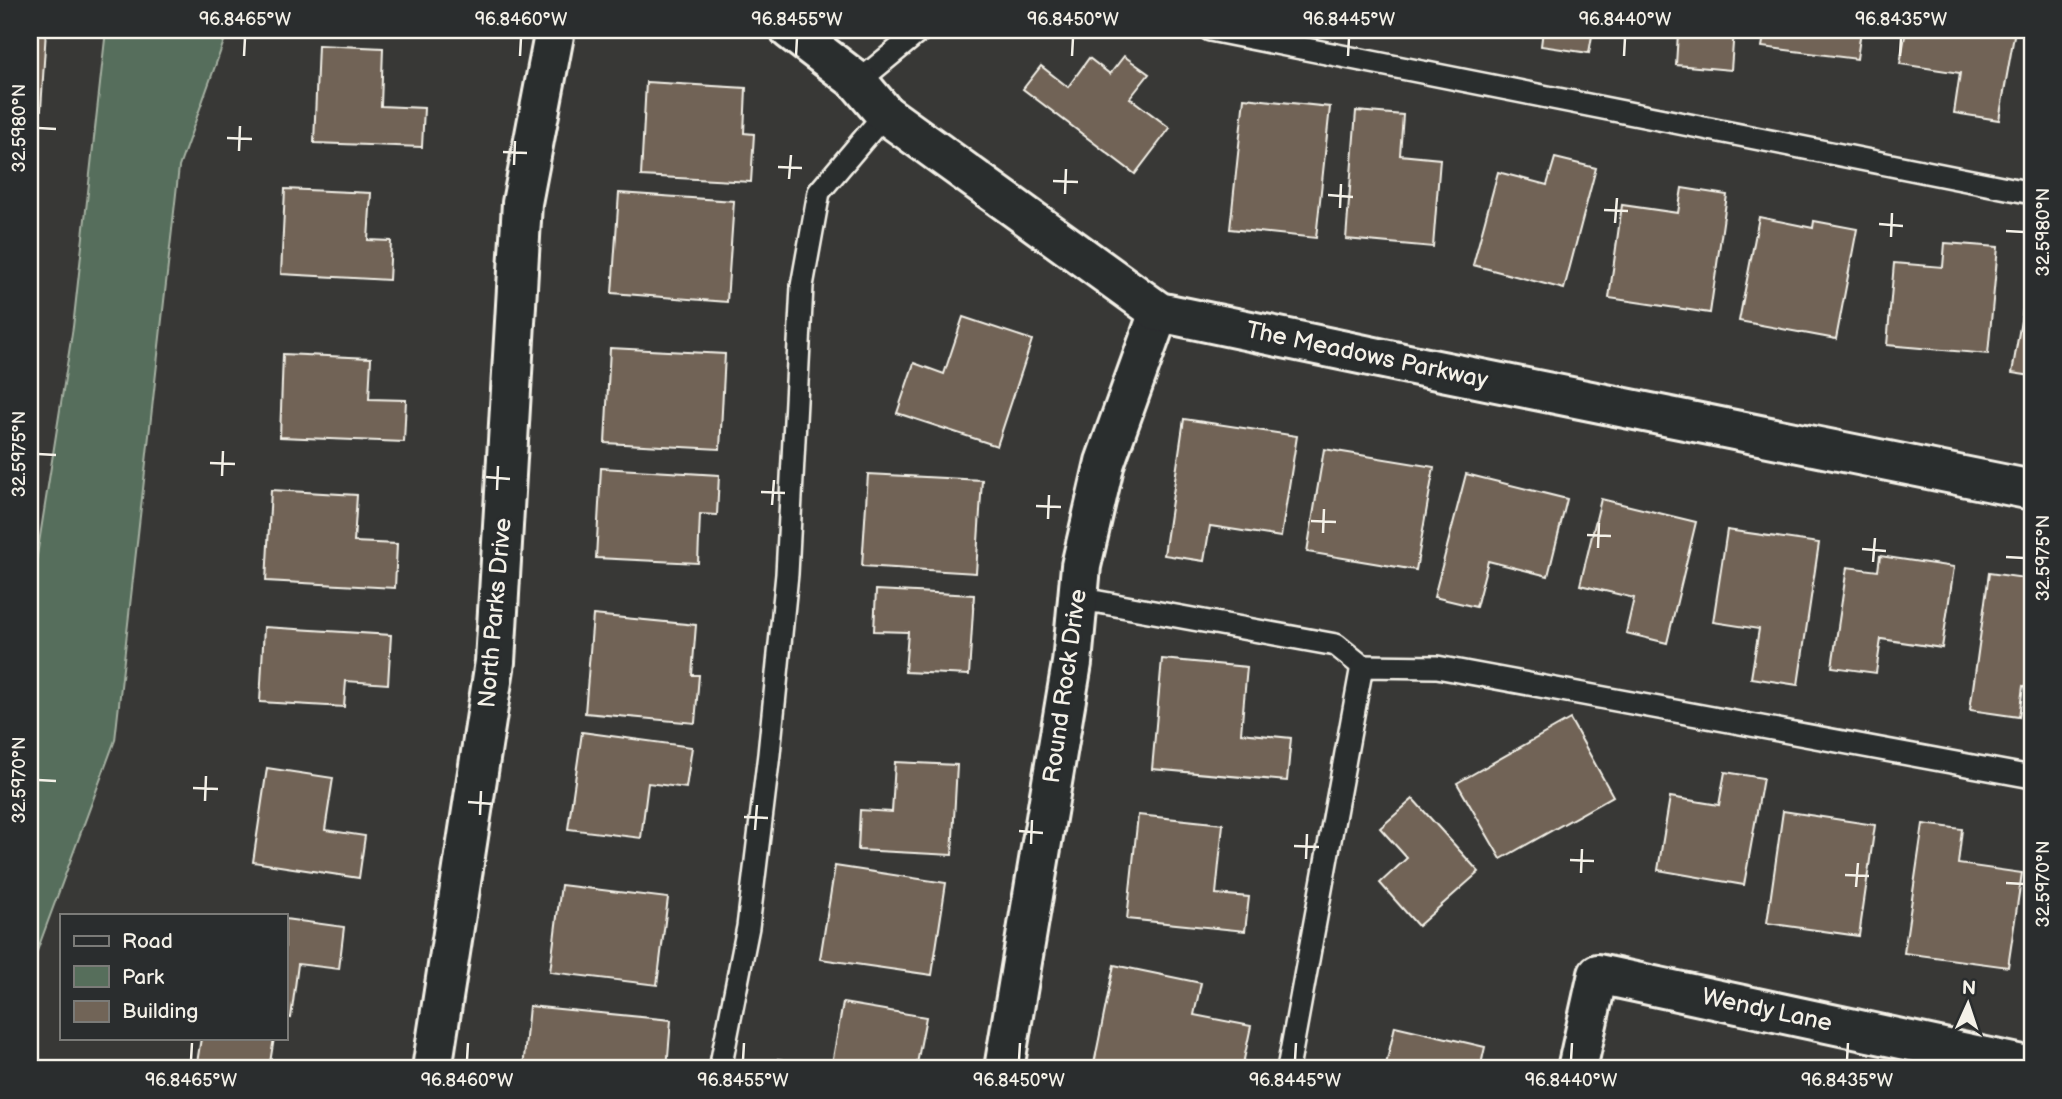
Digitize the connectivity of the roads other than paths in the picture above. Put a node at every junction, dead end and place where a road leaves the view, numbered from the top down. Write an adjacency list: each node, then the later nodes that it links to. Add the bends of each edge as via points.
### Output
1 (555, 30): 14 (street, North Parks Drive, via 522,203 495,662)
2 (789, 30): 5 (street, The Meadows Parkway)
3 (921, 30): 5 (lane)
4 (1210, 30): 7 (lane)
5 (858, 82): 6 (street, The Meadows Parkway)
6 (885, 114): 8 (street, The Meadows Parkway); 15 (lane, via 819,192 802,286 787,574 769,754 748,927)
7 (2032, 193)
8 (1159, 312): 9 (street, The Meadows Parkway); 10 (street, Round Rock Drive, via 1105,461 1080,566)
9 (2032, 490)
10 (1078, 600): 11 (lane, via 1336,645); 16 (street, Round Rock Drive)
11 (1362, 666): 12 (lane, via 1437,667); 17 (lane)
12 (2032, 777)
13 (2032, 1067): 18 (street, Wendy Lane, via 1598,974)
14 (432, 1069)
15 (720, 1069)
16 (1004, 1069)
17 (1289, 1069)
18 (1577, 1069)

